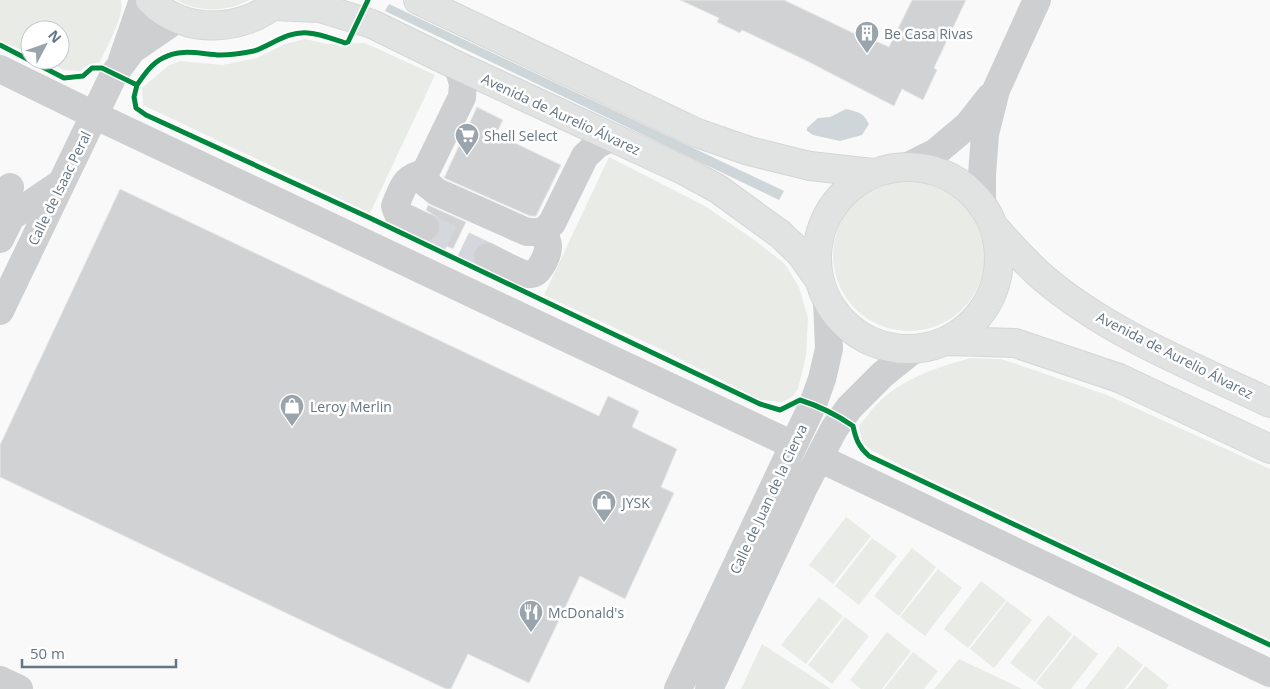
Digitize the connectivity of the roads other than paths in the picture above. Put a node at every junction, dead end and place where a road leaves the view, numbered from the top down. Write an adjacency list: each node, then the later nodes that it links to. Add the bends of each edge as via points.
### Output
1 (143, 0): 7 (street, Calle de Isaac Peral)
2 (150, 0): 6 (main road)
3 (418, 0): 15 (main road, via 697,133 749,151 810,166)
4 (1037, 0): 10 (street)
5 (276, 3): 6 (main road, via 251,19 227,26 202,26); 8 (main road, Avenida de Aurelio Álvarez, via 320,8 360,19)
6 (177, 19): 7 (street, Calle de Isaac Peral, via 132,50)
7 (120, 66): 11 (street, Calle de Isaac Peral)
8 (458, 66): 12 (main road, Avenida de Aurelio Álvarez); 14 (street, via 463,84 462,97)
9 (0, 69): 11 (street)
10 (996, 90): 13 (street, via 968,125 936,152); 17 (street, via 985,134 982,174)
11 (94, 115): 16 (street, Calle de Isaac Peral); 27 (street)
12 (611, 138): 19 (street, via 598,144 586,156 552,223); 22 (main road, Avenida de Aurelio Álvarez, via 718,189 780,234 800,253)
13 (908, 166): 15 (main road); 17 (main road, Avenida de Aurelio Álvarez, via 952,178 969,190)
14 (426, 173): 18 (street, via 413,176 403,186 395,206 398,214); 19 (street, via 427,184 436,192 527,232)
15 (873, 173): 22 (main road, via 848,188 823,221 817,252)
16 (61, 183): 20 (street, via 11,217); 23 (street, Calle de Isaac Peral)
17 (988, 216): 24 (main road, via 1000,257 990,299 971,325); 26 (main road, Avenida de Aurelio Álvarez, via 1017,254 1089,312 1136,339)
18 (425, 226)
19 (543, 232): 21 (street, via 549,251 540,270 533,274 525,274)
20 (0, 239)
21 (488, 257)
22 (823, 290): 25 (main road, Avenida de Aurelio Álvarez, via 844,324 869,341); 27 (street, Calle de Juan de la Cierva, via 829,349 813,404)
23 (0, 311)
24 (948, 341): 25 (main road); 28 (main road, via 1015,343 1111,375)
25 (913, 350): 29 (street, Calle de Juan de la Cierva, via 849,408)
26 (1270, 403)
27 (793, 445): 33 (street, Calle de Juan de la Cierva)
28 (1270, 449)
29 (819, 458): 30 (street); 34 (street, Calle de Juan de la Cierva)
30 (1270, 673)
31 (0, 680): 32 (street)
32 (19, 689)
33 (678, 689)
34 (709, 689)

